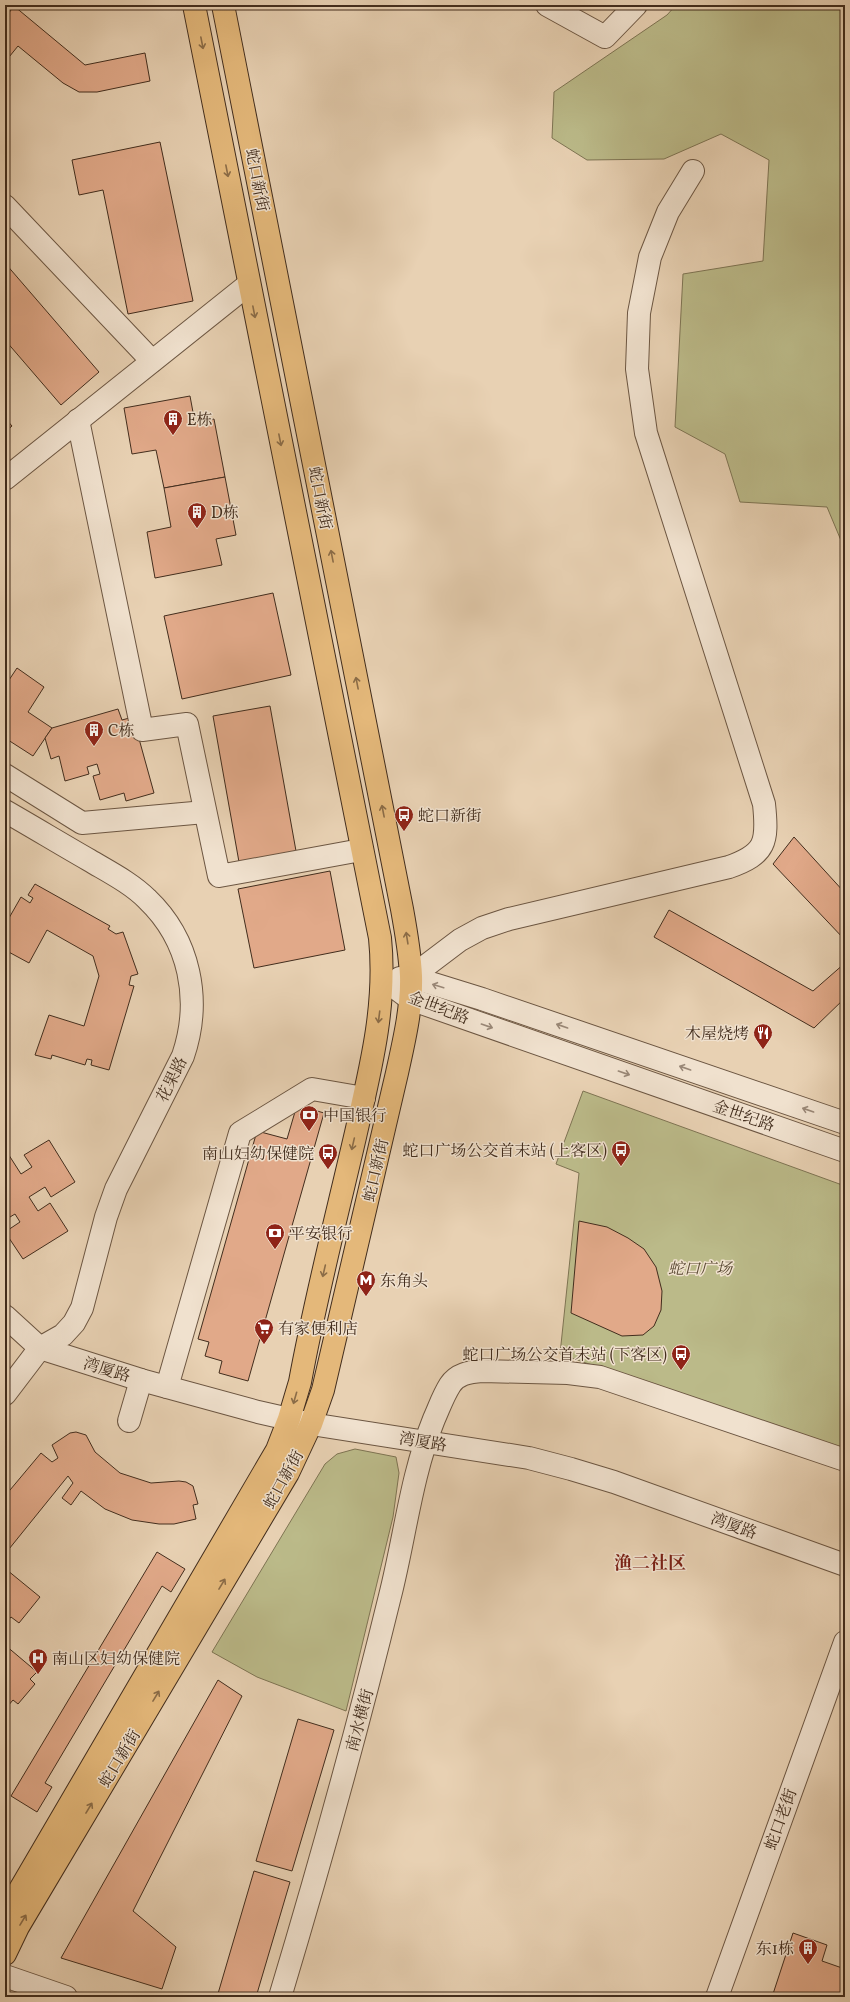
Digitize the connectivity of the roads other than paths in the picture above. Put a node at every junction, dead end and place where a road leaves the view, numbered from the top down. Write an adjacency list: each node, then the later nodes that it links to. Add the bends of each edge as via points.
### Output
1 (194, 5): 7 (main road, 蛇口新街, one-way to 7)
2 (223, 5): 15 (main road, 蛇口新街, one-way to 2, via 402,909)
3 (547, 5): 4 (street, via 605,37)
4 (636, 5)
5 (693, 172): 15 (street, via 668,212 650,257 639,313 637,369 646,433 764,804 765,840 757,853 745,862 509,919 482,928 460,940)
6 (5, 206): 8 (street)
7 (249, 284): 8 (street); 14 (main road, 蛇口新街, one-way to 14)
8 (152, 361): 9 (street)
9 (78, 420): 10 (street); 13 (street, via 142,730 187,724)
10 (5, 479)
11 (5, 775): 13 (street, via 82,823)
12 (5, 811): 22 (street, 花果路, via 108,871 146,898 162,915 183,953 193,996 189,1038 183,1056 116,1188 82,1308 63,1336)
13 (205, 812): 14 (street, via 219,876)
14 (362, 850): 16 (main road, 蛇口新街, via 380,938)
15 (411, 977): 16 (street, 金世纪路); 17 (main road, 蛇口新街); 19 (street, 金世纪路, one-way to 15)
16 (382, 978): 17 (street, 金世纪路); 18 (main road, 蛇口新街, one-way to 18, via 378,1027)
17 (410, 999): 20 (street, 金世纪路, one-way to 20); 28 (main road, 蛇口新街, via 397,1073 331,1357)
18 (364, 1098): 24 (street, via 312,1089 240,1133); 26 (main road, 蛇口新街, one-way to 26, via 300,1382)
19 (845, 1122)
20 (845, 1151)
21 (5, 1316): 22 (street, 湾厦路)
22 (40, 1348): 23 (street, 湾厦路); 25 (street, 花果路)
23 (141, 1380): 24 (street, 湾厦路); 27 (street)
24 (167, 1387): 26 (street, 湾厦路)
25 (5, 1394)
26 (289, 1419): 28 (street, 湾厦路); 33 (main road, 蛇口新街, via 270,1464)
27 (129, 1421)
28 (311, 1424): 29 (street, 湾厦路); 34 (main road, 蛇口新街, one-way to 28, via 18,1927 288,1473)
29 (426, 1441): 30 (street, 南水横街, via 444,1396 458,1376 482,1371 568,1373 600,1377); 31 (street, 湾厦路, via 529,1458 571,1469); 37 (street, 南水横街, via 417,1468 391,1593 362,1709)
30 (845, 1460)
31 (845, 1565)
32 (845, 1642): 38 (street, 蛇口老街)
33 (5, 1915)
34 (5, 1954)
35 (5, 1976): 36 (street)
36 (66, 1997)
37 (280, 1997)
38 (717, 1997)

